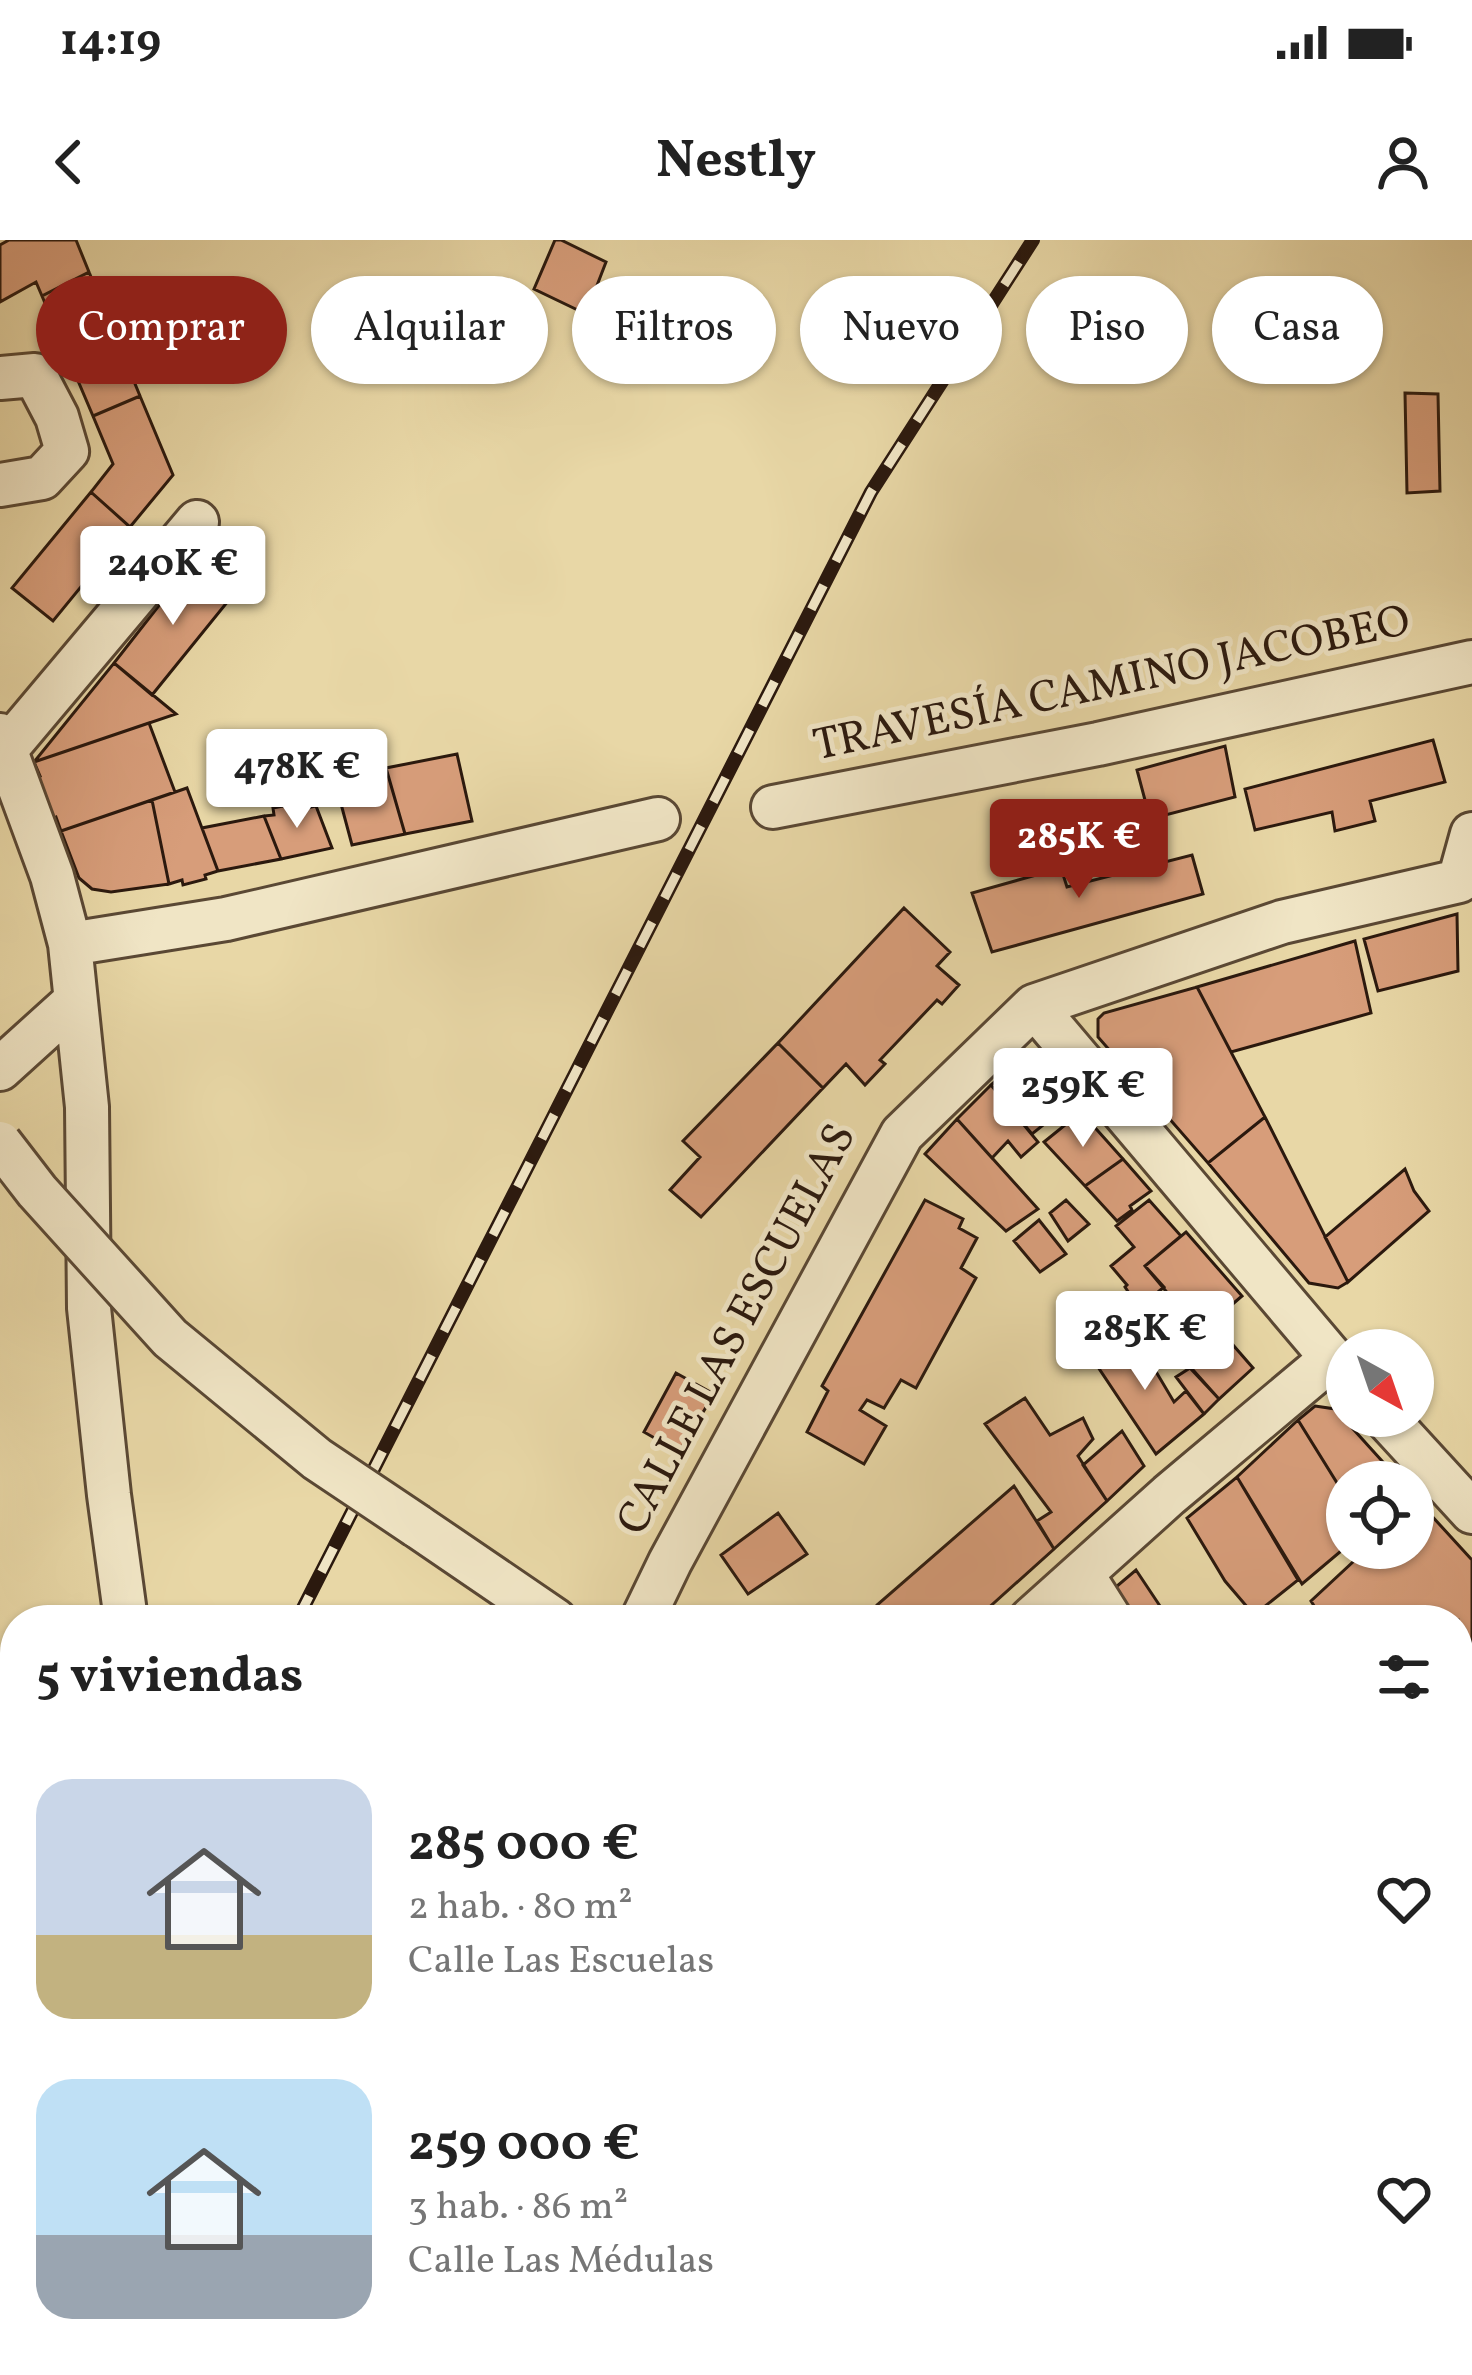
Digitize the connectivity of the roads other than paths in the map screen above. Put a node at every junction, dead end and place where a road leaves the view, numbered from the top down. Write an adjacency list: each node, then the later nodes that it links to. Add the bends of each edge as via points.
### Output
1 (0, 378): 2 (street, via 35,375 67,451 42,478)
2 (0, 484)
3 (197, 522): 5 (street)
4 (1472, 662): 6 (street, TRAVESÍA CAMINO JACOBEO)
5 (3, 742): 9 (street)
6 (773, 807)
7 (658, 819): 9 (street, via 226,919)
8 (1472, 834): 11 (street, CALLE LAS ESCUELAS, via 1459,881 1282,922)
9 (70, 944): 10 (street)
10 (74, 1002): 12 (street); 19 (street, via 88,1107 89,1309)
11 (1034, 1006): 14 (street); 21 (street, CALLE LAS ESCUELAS, via 902,1134)
12 (0, 1069)
13 (0, 1143): 20 (street, bridge, via 170,1338 317,1459)
14 (1326, 1352)
15 (1326, 1377): 18 (street)
16 (1403, 1437): 17 (street)
17 (1472, 1512)
18 (1082, 1574): 22 (street); 23 (street)
19 (124, 1605)
20 (533, 1605)
21 (649, 1605)
22 (1047, 1605)
23 (1102, 1605)

